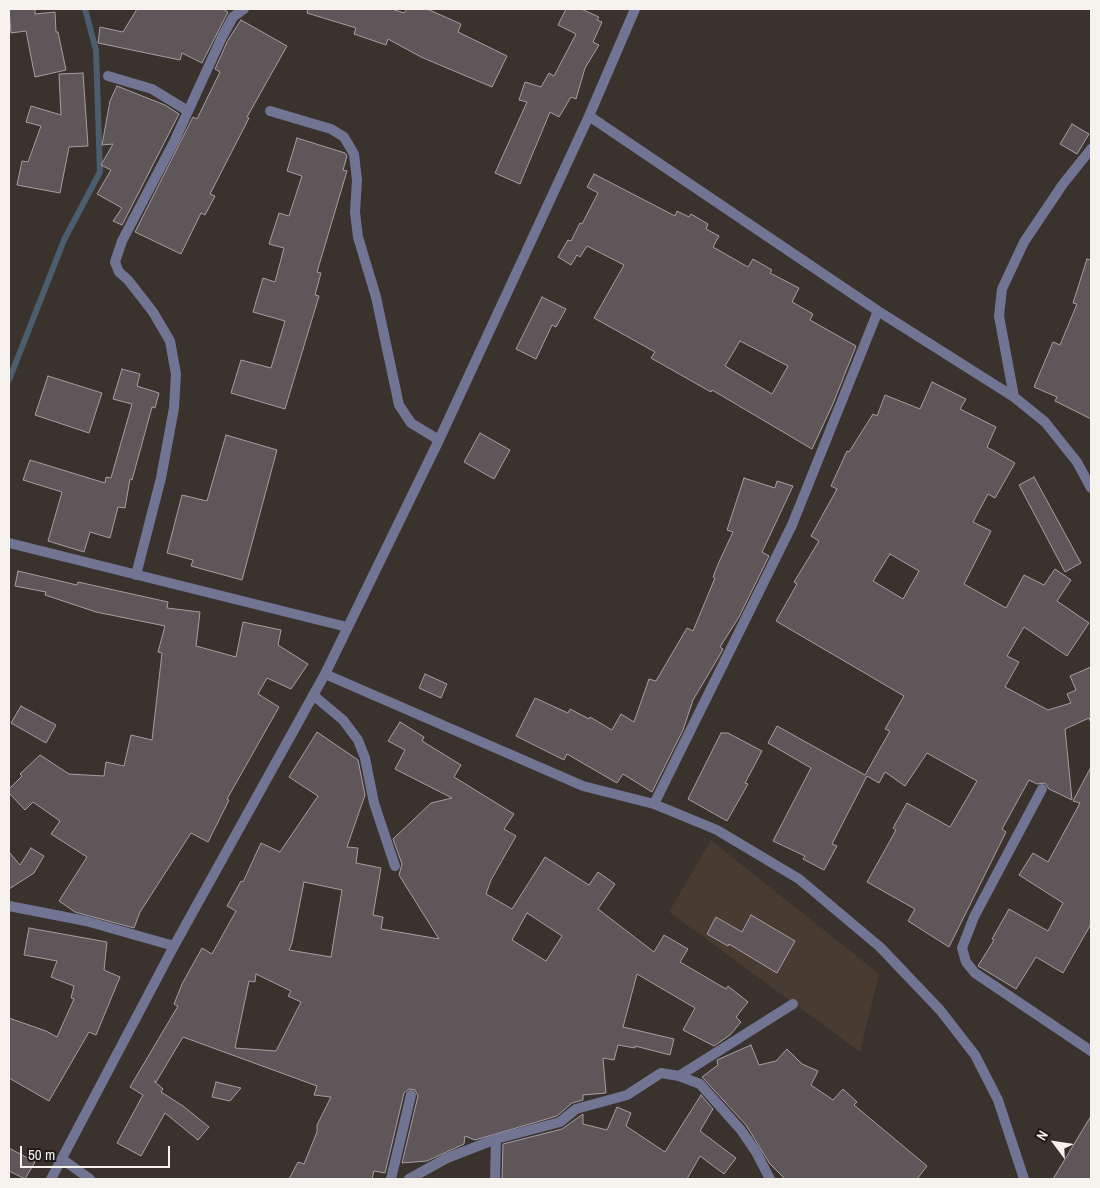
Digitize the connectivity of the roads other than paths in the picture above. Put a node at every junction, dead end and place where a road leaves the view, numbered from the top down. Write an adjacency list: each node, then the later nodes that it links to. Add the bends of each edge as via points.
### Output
1 (244, 9): 4 (street, via 233,17 222,37)
2 (635, 9): 6 (street)
3 (108, 76): 4 (street, via 152,89)
4 (188, 111): 13 (street, via 122,241 115,262 170,340 176,374 174,408 161,478)
5 (270, 111): 10 (street, via 331,128 344,137 354,154 357,180 354,212 358,237 376,297 399,405 411,423)
6 (589, 116): 8 (street); 10 (street)
7 (1091, 149): 9 (street, via 1024,242 1002,289 998,316)
8 (878, 311): 9 (street); 18 (street, via 792,525)
9 (1014, 398): 11 (street, via 1045,422 1078,462)
10 (438, 440): 14 (street)
11 (1091, 488)
12 (9, 543): 13 (street)
13 (136, 575): 14 (street)
14 (347, 628): 15 (street)
15 (325, 674): 16 (street); 18 (street, via 583,786)
16 (313, 695): 19 (street, via 343,720 358,740); 21 (street)
17 (1042, 789): 23 (street, via 974,917 962,948 974,973)
18 (654, 804): 34 (street, via 717,830 799,879 880,947 940,1010 975,1054 998,1100)
19 (395, 866)
20 (9, 906): 21 (street, via 86,921)
21 (174, 946): 27 (street)
22 (793, 1004): 24 (street)
23 (1091, 1051)
24 (679, 1076): 26 (street, via 661,1072 627,1095 576,1109 560,1122); 33 (street, via 700,1084 741,1130)
25 (411, 1095): 30 (street)
26 (496, 1138): 31 (street, via 447,1158); 32 (street)
27 (62, 1159): 28 (street); 29 (street)
28 (51, 1179)
29 (90, 1179)
30 (391, 1179)
31 (409, 1179)
32 (495, 1179)
33 (770, 1179)
34 (1024, 1179)

